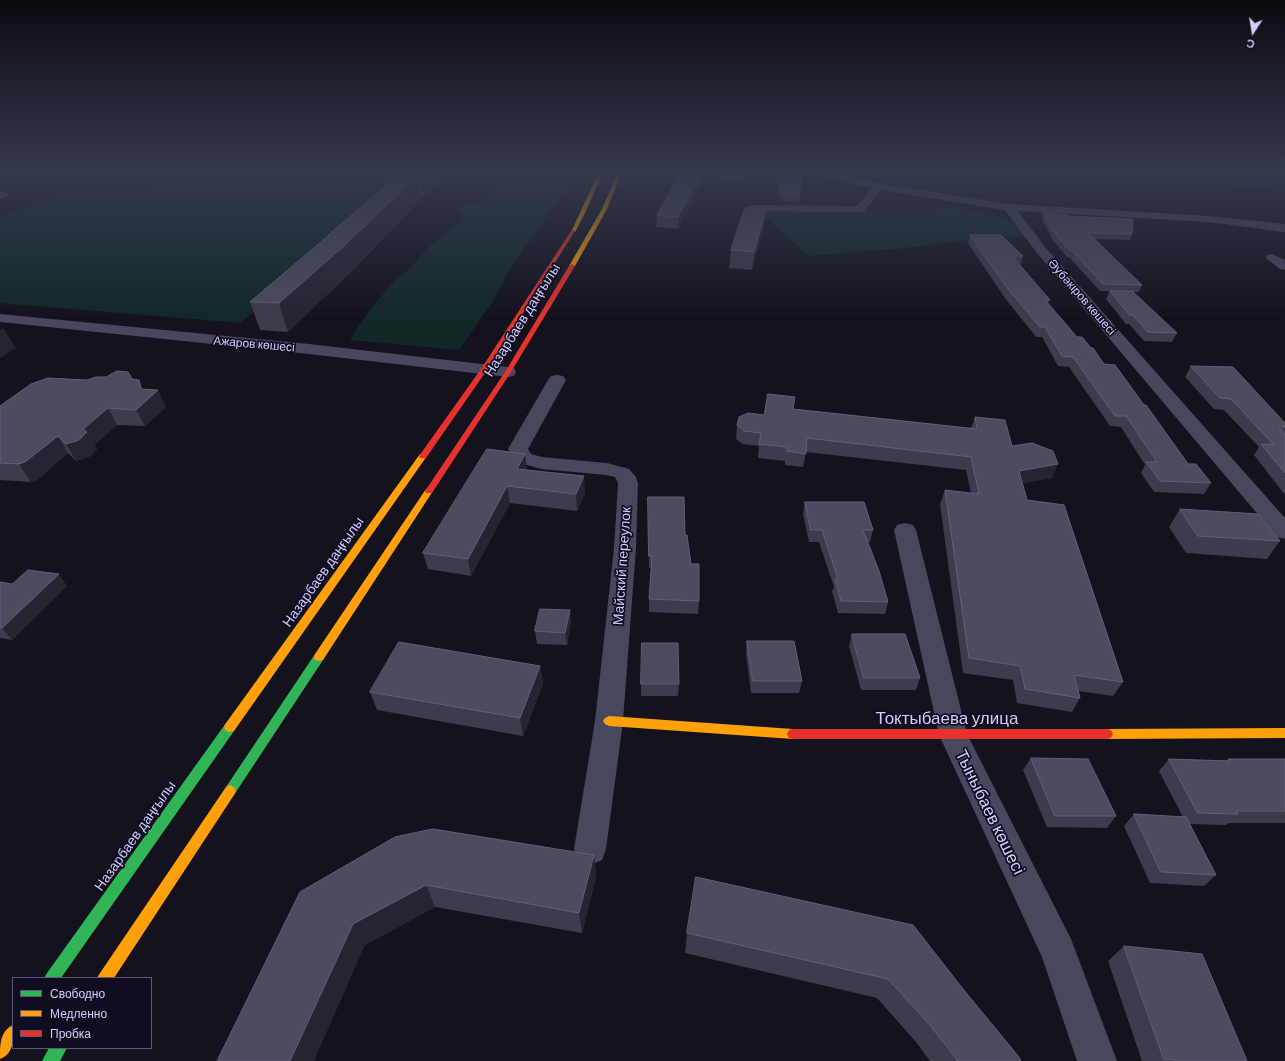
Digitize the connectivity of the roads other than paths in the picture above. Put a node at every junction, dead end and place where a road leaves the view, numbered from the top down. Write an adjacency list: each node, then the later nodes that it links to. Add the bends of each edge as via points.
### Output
1 (578, 222): 9 (main road, Назарбаев даңғылы)
2 (598, 222): 10 (main road, Назарбаев даңғылы)
3 (1020, 222): 13 (street, Әубәкіров көшесі, via 1041,250)
4 (1230, 222): 5 (street)
5 (1285, 228)
6 (1272, 258): 7 (street)
7 (1285, 266)
8 (0, 318): 9 (street, Ажаров көшесі, via 309,349)
9 (484, 370): 10 (street, Ажаров көшесі); 18 (main road, Назарбаев даңғылы)
10 (508, 372): 19 (main road, Назарбаев даңғылы)
11 (557, 380): 14 (street, Майский переулок, via 518,449 524,458 541,463 607,469 622,473 628,483 625,548)
12 (905, 530): 16 (street, Тыныбаев көшесі)
13 (1285, 532)
14 (609, 721): 16 (main road, Токтыбаева улица, via 780,734); 17 (street, Майский переулок)
15 (1285, 733): 16 (main road, Токтыбаева улица)
16 (953, 735): 24 (street, Тыныбаев көшесі, via 1058,952)
17 (590, 849)
18 (53, 977)
19 (106, 977)
20 (12, 1033): 22 (main road)
21 (58, 1049): 23 (main road)
22 (0, 1051)
23 (50, 1061)
24 (1097, 1061)

